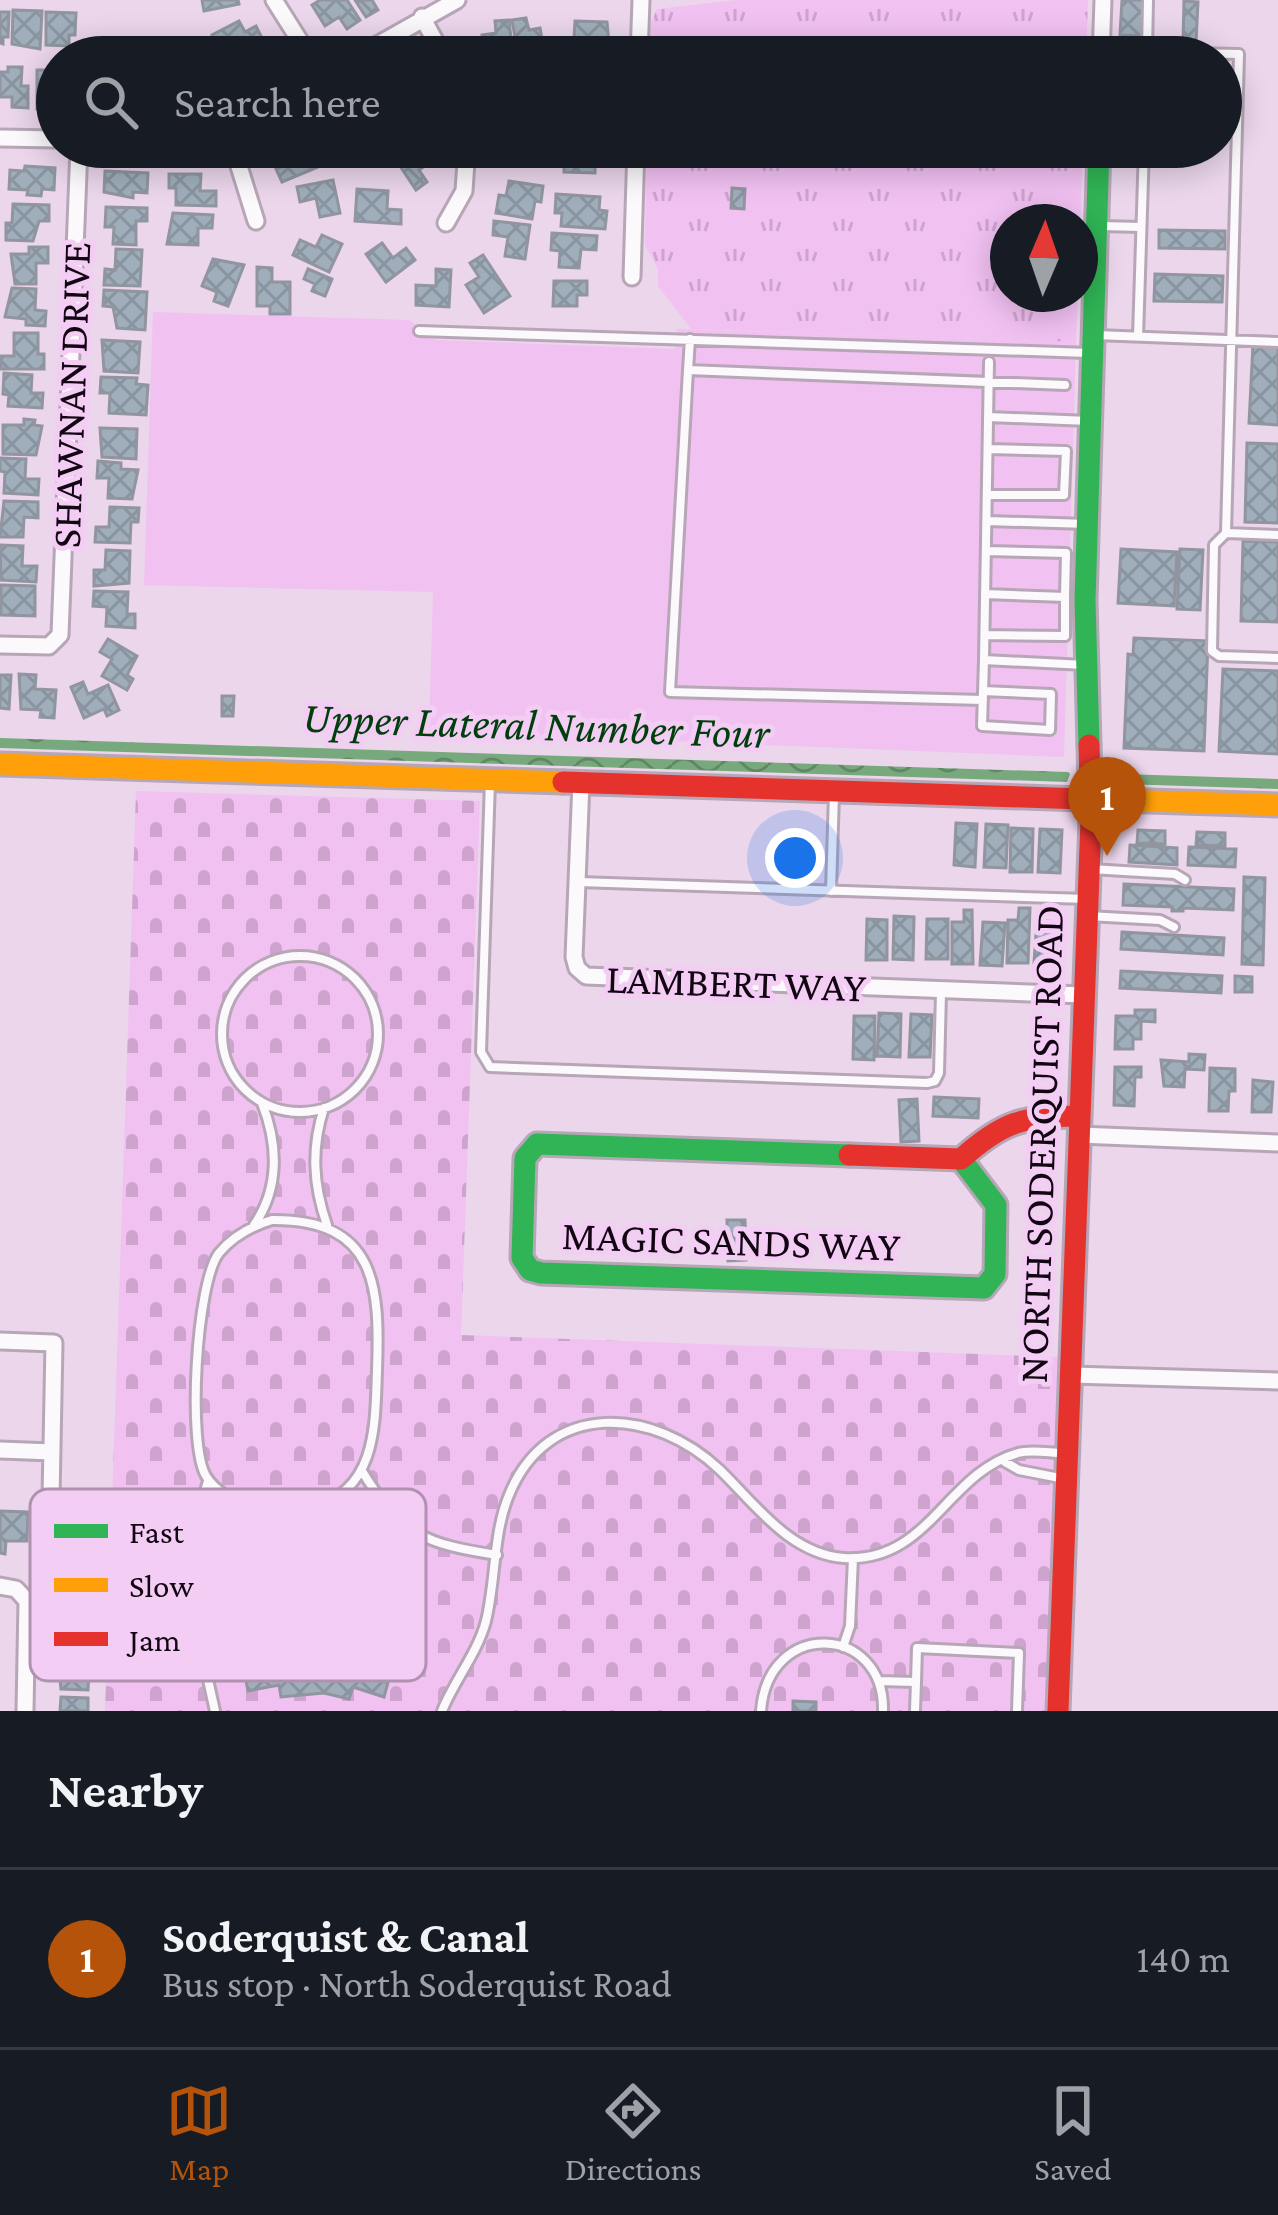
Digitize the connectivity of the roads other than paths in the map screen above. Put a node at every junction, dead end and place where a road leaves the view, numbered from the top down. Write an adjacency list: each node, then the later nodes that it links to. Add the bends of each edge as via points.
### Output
1 (274, 0): 7 (street)
2 (457, 0): 6 (street)
3 (641, 0): 10 (street)
4 (1103, 0): 11 (street)
5 (1148, 0): 12 (lane)
6 (422, 17): 8 (street); 9 (street)
7 (297, 36)
8 (391, 36)
9 (432, 36)
10 (640, 36)
11 (1102, 36)
12 (1147, 36)
13 (0, 138): 14 (street)
14 (36, 139)
15 (79, 168): 51 (street, SHAWNAN DRIVE, via 62,626 57,642)
16 (240, 168): 23 (street)
17 (466, 168): 24 (street, via 464,191)
18 (635, 168): 27 (street)
19 (1098, 168): 22 (street, NORTH SODERQUIST ROAD)
20 (1143, 168): 26 (lane)
21 (1236, 168): 32 (lane)
22 (1097, 204)
23 (256, 221)
24 (446, 224)
25 (1098, 226): 26 (lane)
26 (1141, 227): 30 (lane)
27 (632, 277)
28 (1094, 312): 34 (street, NORTH SODERQUIST ROAD)
29 (418, 331): 31 (lane)
30 (1138, 337): 32 (lane); 34 (lane)
31 (690, 339): 34 (lane); 36 (lane)
32 (1232, 340): 33 (lane); 45 (lane)
33 (1278, 342)
34 (1093, 344): 40 (street, NORTH SODERQUIST ROAD)
35 (989, 362): 37 (lane)
36 (688, 370): 37 (lane); 55 (lane, via 670,692)
37 (989, 382): 38 (lane); 39 (lane)
38 (1065, 385)
39 (989, 417): 40 (lane); 41 (lane)
40 (1090, 421): 44 (street, NORTH SODERQUIST ROAD)
41 (988, 449): 42 (lane); 42 (lane, via 1066,451 1064,495)
42 (987, 495): 43 (lane)
43 (987, 521): 44 (lane); 47 (lane)
44 (1087, 524): 54 (street, NORTH SODERQUIST ROAD)
45 (1226, 533): 46 (lane); 52 (lane, via 1214,545 1212,651)
46 (1278, 535)
47 (986, 551): 48 (lane); 49 (lane, via 1066,553)
48 (986, 594): 49 (lane); 50 (lane)
49 (1066, 597): 50 (lane, via 1066,636)
50 (985, 635): 53 (lane)
51 (0, 646)
52 (1278, 658)
53 (984, 660): 54 (lane); 55 (lane)
54 (1086, 665): 60 (street, NORTH SODERQUIST ROAD)
55 (983, 696): 55 (lane, via 982,726 1050,730 1051,694)
56 (0, 764): 57 (street)
57 (490, 779): 58 (street); 68 (lane, via 482,1052 490,1067 927,1083 939,1073)
58 (581, 782): 59 (street); 64 (street, LAMBERT WAY)
59 (835, 791): 60 (street); 65 (lane)
60 (1092, 800): 61 (street); 62 (street, NORTH SODERQUIST ROAD)
61 (1278, 806)
62 (1089, 869): 63 (lane); 66 (street, NORTH SODERQUIST ROAD)
63 (1185, 880)
64 (578, 882): 65 (lane); 68 (street, LAMBERT WAY, via 575,961 590,977)
65 (831, 891): 66 (lane)
66 (1087, 908): 67 (lane); 69 (street, NORTH SODERQUIST ROAD)
67 (1174, 927)
68 (941, 990): 69 (street, LAMBERT WAY)
69 (1084, 994): 72 (street, NORTH SODERQUIST ROAD)
70 (261, 1102): 71 (lane, via 292,1112); 71 (lane, via 243,1088 222,1047 228,1002 258,967 302,955 345,969 362,985 379,1028 369,1072); 75 (lane, via 275,1166)
71 (324, 1108): 76 (lane, via 315,1185)
72 (1080, 1126): 73 (street); 74 (street, via 1031,1115 1009,1120); 78 (street, NORTH SODERQUIST ROAD)
73 (1278, 1143)
74 (962, 1160): 74 (street, MAGIC SANDS WAY, via 537,1144 525,1158 522,1258 541,1273 984,1288 995,1274 996,1205)
75 (254, 1225): 76 (lane); 86 (lane, via 219,1254 201,1307 198,1447)
76 (328, 1226): 84 (lane, via 364,1261 379,1313 375,1424)
77 (0, 1341): 81 (street, via 54,1342)
78 (1071, 1375): 79 (street); 82 (street, NORTH SODERQUIST ROAD)
79 (1278, 1382)
80 (0, 1450): 81 (street)
81 (52, 1452): 87 (street)
82 (1068, 1454): 83 (lane, via 1018,1453); 85 (street, NORTH SODERQUIST ROAD)
83 (1004, 1462): 85 (lane); 94 (lane, via 984,1469 912,1539)
84 (362, 1471): 90 (lane); 91 (lane)
85 (1067, 1479): 107 (street, NORTH SODERQUIST ROAD)
86 (208, 1481): 88 (lane); 89 (lane)
87 (50, 1489)
88 (206, 1489)
89 (221, 1489)
90 (346, 1489)
91 (374, 1489)
92 (426, 1540): 93 (lane)
93 (497, 1555): 94 (lane, via 506,1502 537,1450 585,1424 617,1421 698,1451 816,1554); 102 (lane, via 485,1624)
94 (853, 1558): 96 (lane)
95 (0, 1586): 100 (street, via 23,1593 28,1608)
96 (843, 1647): 98 (lane); 103 (lane, via 822,1642 785,1655 763,1687)
97 (207, 1681): 101 (lane)
98 (879, 1681): 99 (lane); 104 (lane)
99 (916, 1682): 105 (lane); 106 (lane, via 917,1648 1019,1653)
100 (25, 1711)
101 (215, 1711)
102 (442, 1711)
103 (760, 1711)
104 (883, 1711)
105 (915, 1711)
106 (1017, 1711)
107 (1058, 1711)

